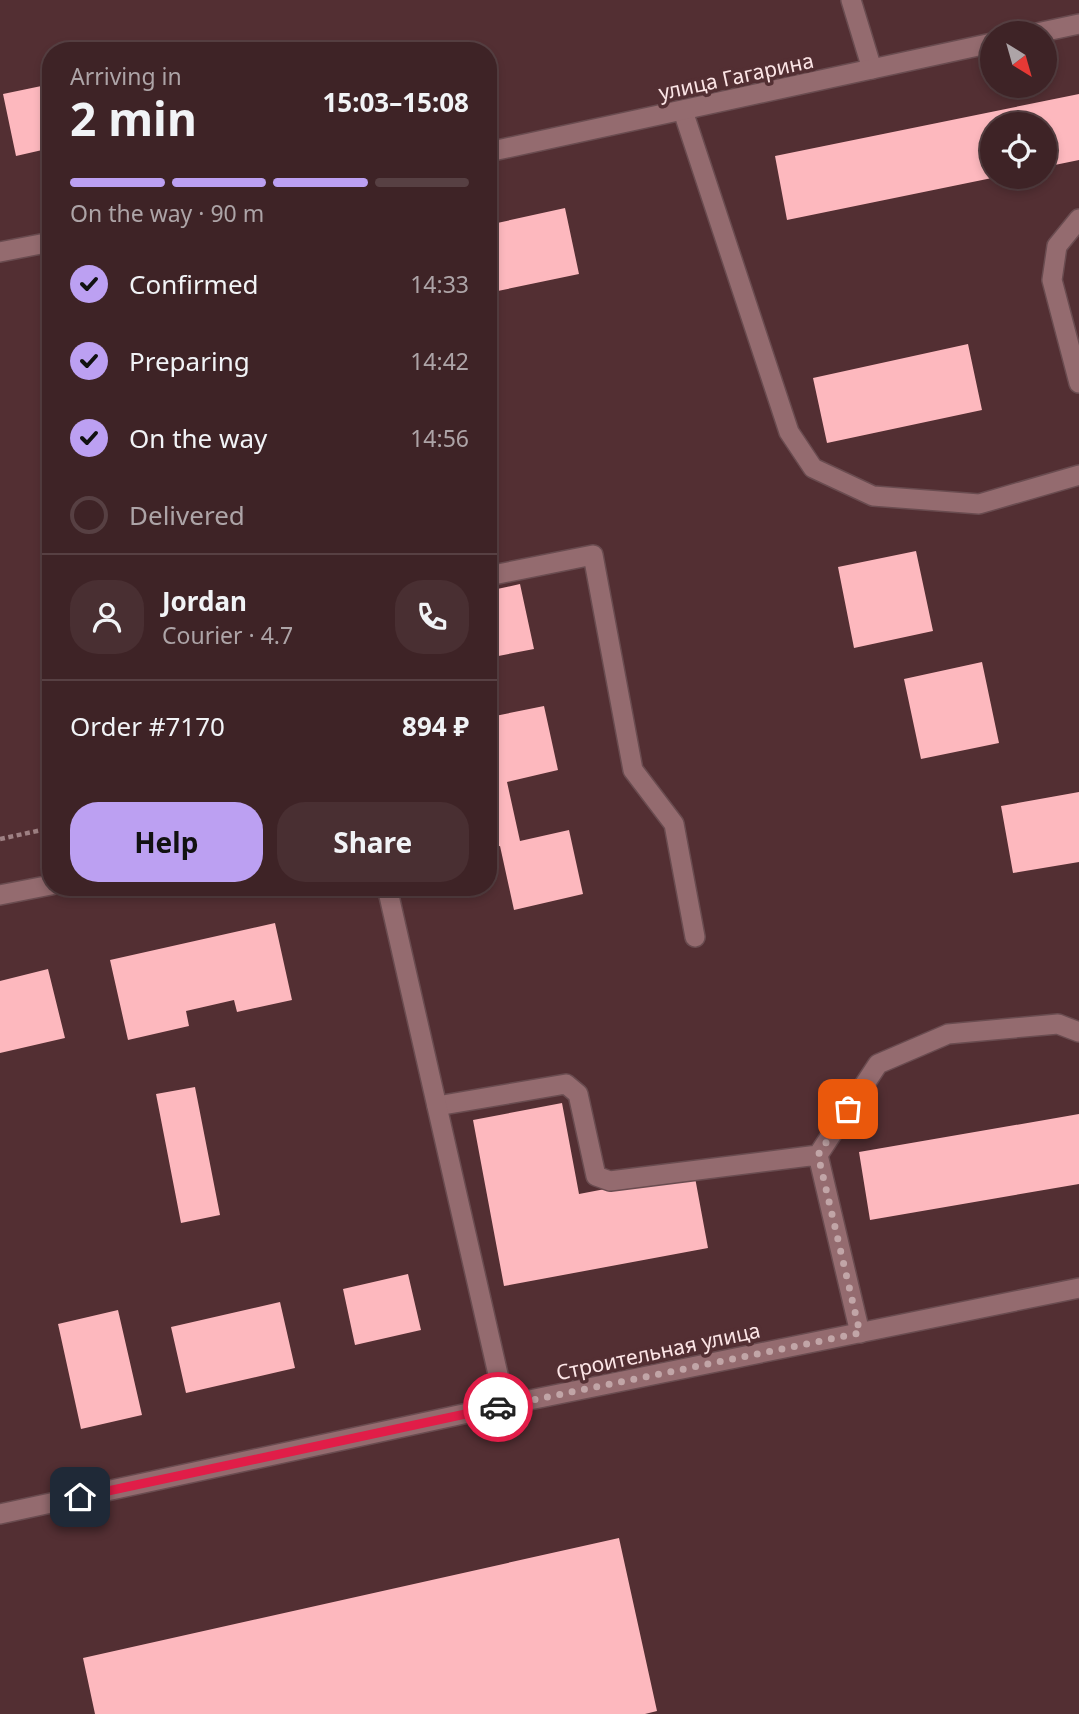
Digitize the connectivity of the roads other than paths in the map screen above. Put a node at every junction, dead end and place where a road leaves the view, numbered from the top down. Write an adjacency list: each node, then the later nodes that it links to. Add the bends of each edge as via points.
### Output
1 (851, 0): 5 (street)
2 (1079, 24): 3 (street)
3 (1057, 29)
4 (980, 46): 5 (street, улица Гагарина)
5 (872, 69): 6 (street, улица Гагарина)
6 (683, 111): 7 (street, улица Гагарина); 12 (street, via 789,432 813,468 873,496 979,504)
7 (497, 150)
8 (1079, 219): 11 (street, via 1057,246 1052,280)
9 (42, 244): 10 (street)
10 (0, 252)
11 (1079, 383)
12 (1079, 475)
13 (497, 574): 17 (street, via 593,555 634,770 674,824)
14 (42, 887): 15 (street)
15 (0, 895)
16 (389, 896): 19 (street)
17 (695, 937)
18 (1079, 1032): 20 (street, via 1058,1024 948,1034 878,1064)
19 (437, 1106): 20 (street, via 566,1084 578,1094 596,1176 610,1181); 23 (street)
20 (818, 1155): 22 (street)
21 (1079, 1288): 22 (street, Строительная улица)
22 (860, 1333): 23 (street, Строительная улица)
23 (505, 1405): 24 (street, Строительная улица)
24 (0, 1514)

